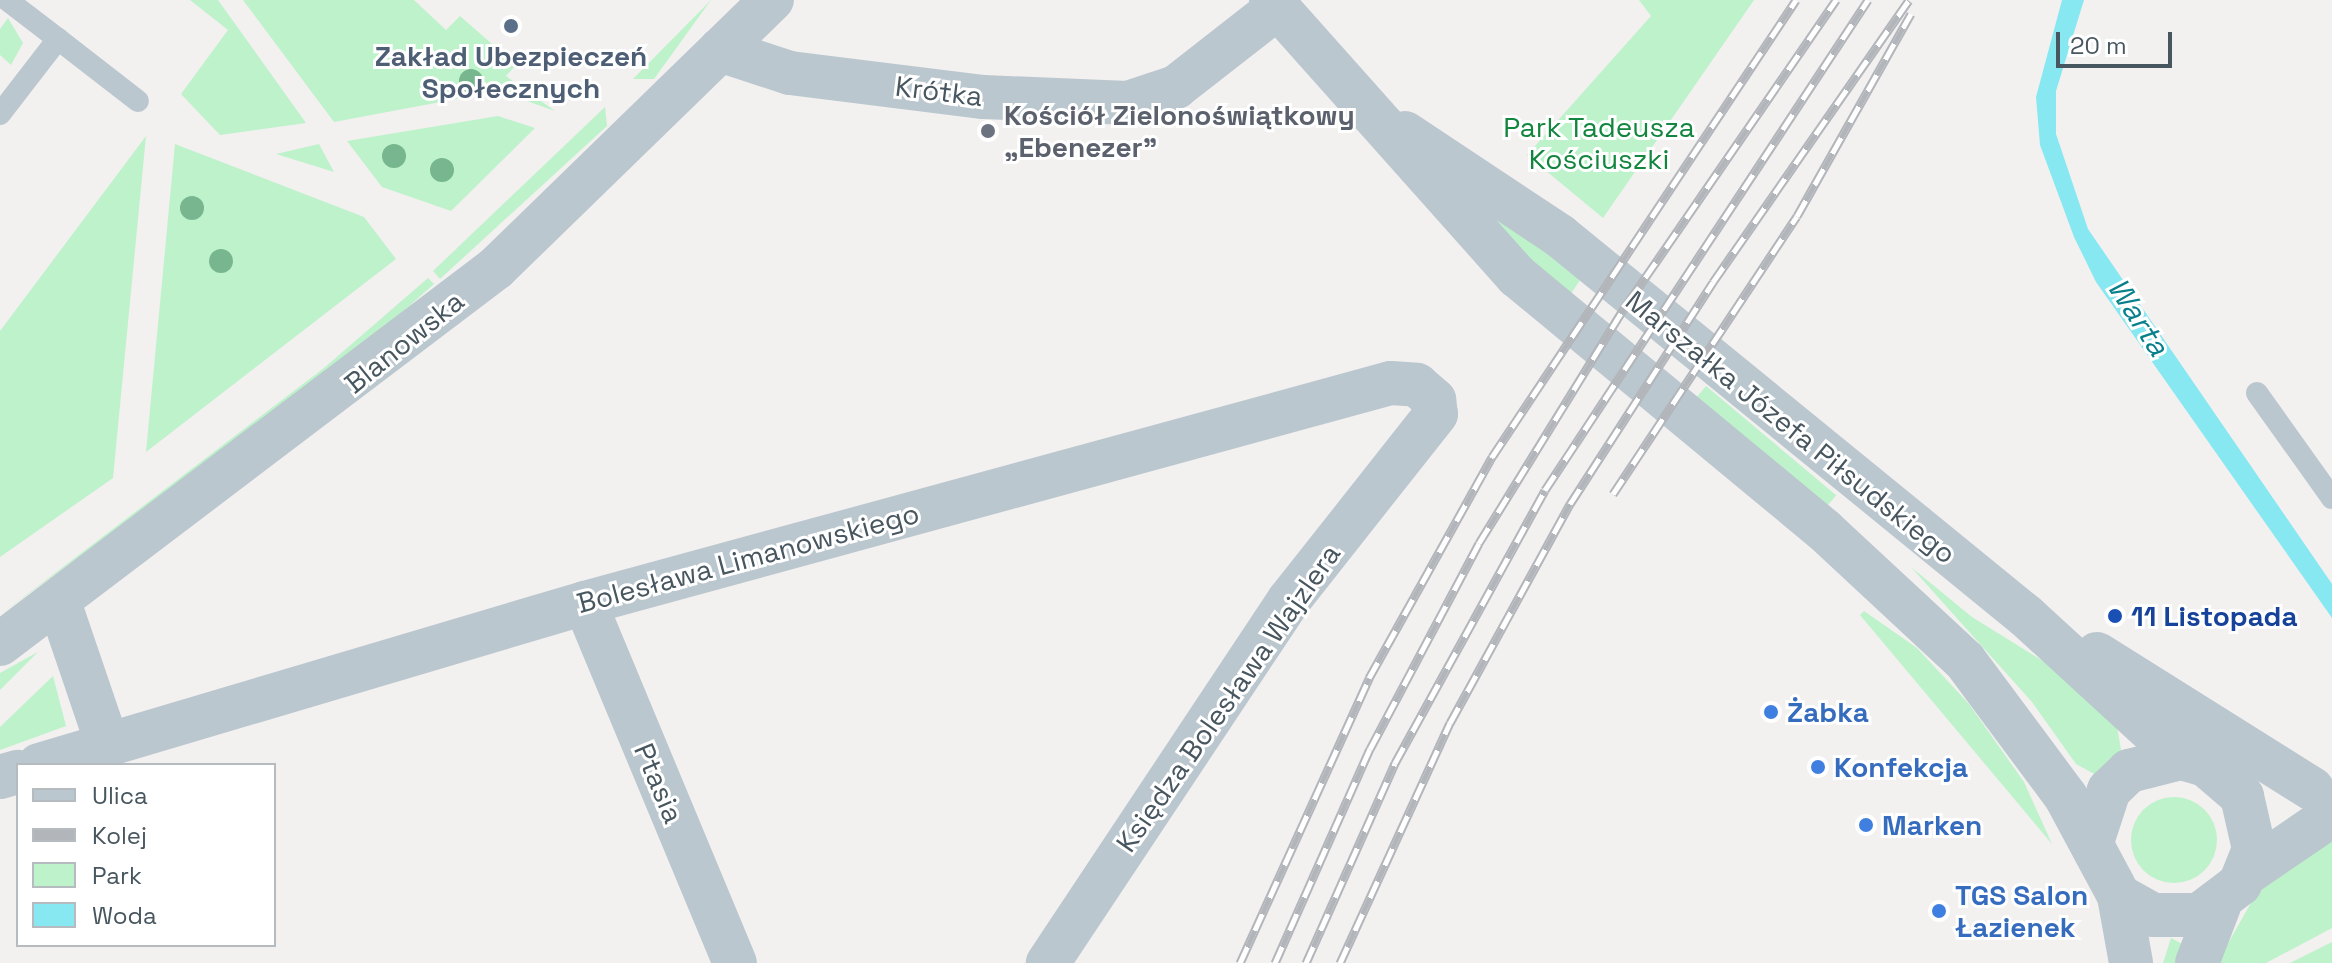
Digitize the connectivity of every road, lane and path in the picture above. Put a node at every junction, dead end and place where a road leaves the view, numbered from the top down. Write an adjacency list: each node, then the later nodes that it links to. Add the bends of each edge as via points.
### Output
1 (7, 0): 4 (lane)
2 (772, 0): 5 (street, Blanowska)
3 (1274, 3): 5 (street, Krótka, via 1207,66 1152,97 1107,103 984,97 761,69); 8 (street, Marszałka Józefa Piłsudskiego)
4 (58, 39): 6 (lane); 7 (lane)
5 (720, 50): 14 (street, Blanowska, via 496,268)
6 (138, 101)
7 (0, 114)
8 (1384, 120): 12 (street, Marszałka Józefa Piłsudskiego, via 1560,236); 13 (street, Marszałka Józefa Piłsudskiego, via 1517,276)
9 (1391, 383): 15 (street, Bolesława Limanowskiego); 28 (street, Księdza Bolesława Wajzlera, via 1424,389 1436,414 1289,600)
10 (2257, 393): 11 (lane)
11 (2332, 498)
12 (1890, 512): 13 (street); 16 (street, Marszałka Józefa Piłsudskiego)
13 (1853, 555): 23 (street, Marszałka Józefa Piłsudskiego, via 1993,690)
14 (59, 602): 17 (street, Blanowska); 18 (street)
15 (585, 603): 18 (street, Bolesława Limanowskiego); 27 (street, Ptasia)
16 (2026, 616): 19 (street, Marszałka Józefa Piłsudskiego); 22 (street, via 2150,684)
17 (0, 644)
18 (107, 743): 20 (street, Bolesława Limanowskiego)
19 (2181, 758): 21 (street, via 2206,765); 23 (street, via 2129,771 2097,813)
20 (45, 763)
21 (2242, 796): 22 (street); 24 (street, via 2253,838)
22 (2325, 797): 24 (street)
23 (2093, 839): 25 (street, via 2098,864)
24 (2247, 873): 26 (street)
25 (2119, 896): 26 (street, via 2153,915 2178,917); 29 (street)
26 (2219, 906): 30 (street)
27 (735, 963)
28 (1048, 963)
29 (2131, 963)
30 (2197, 963)

